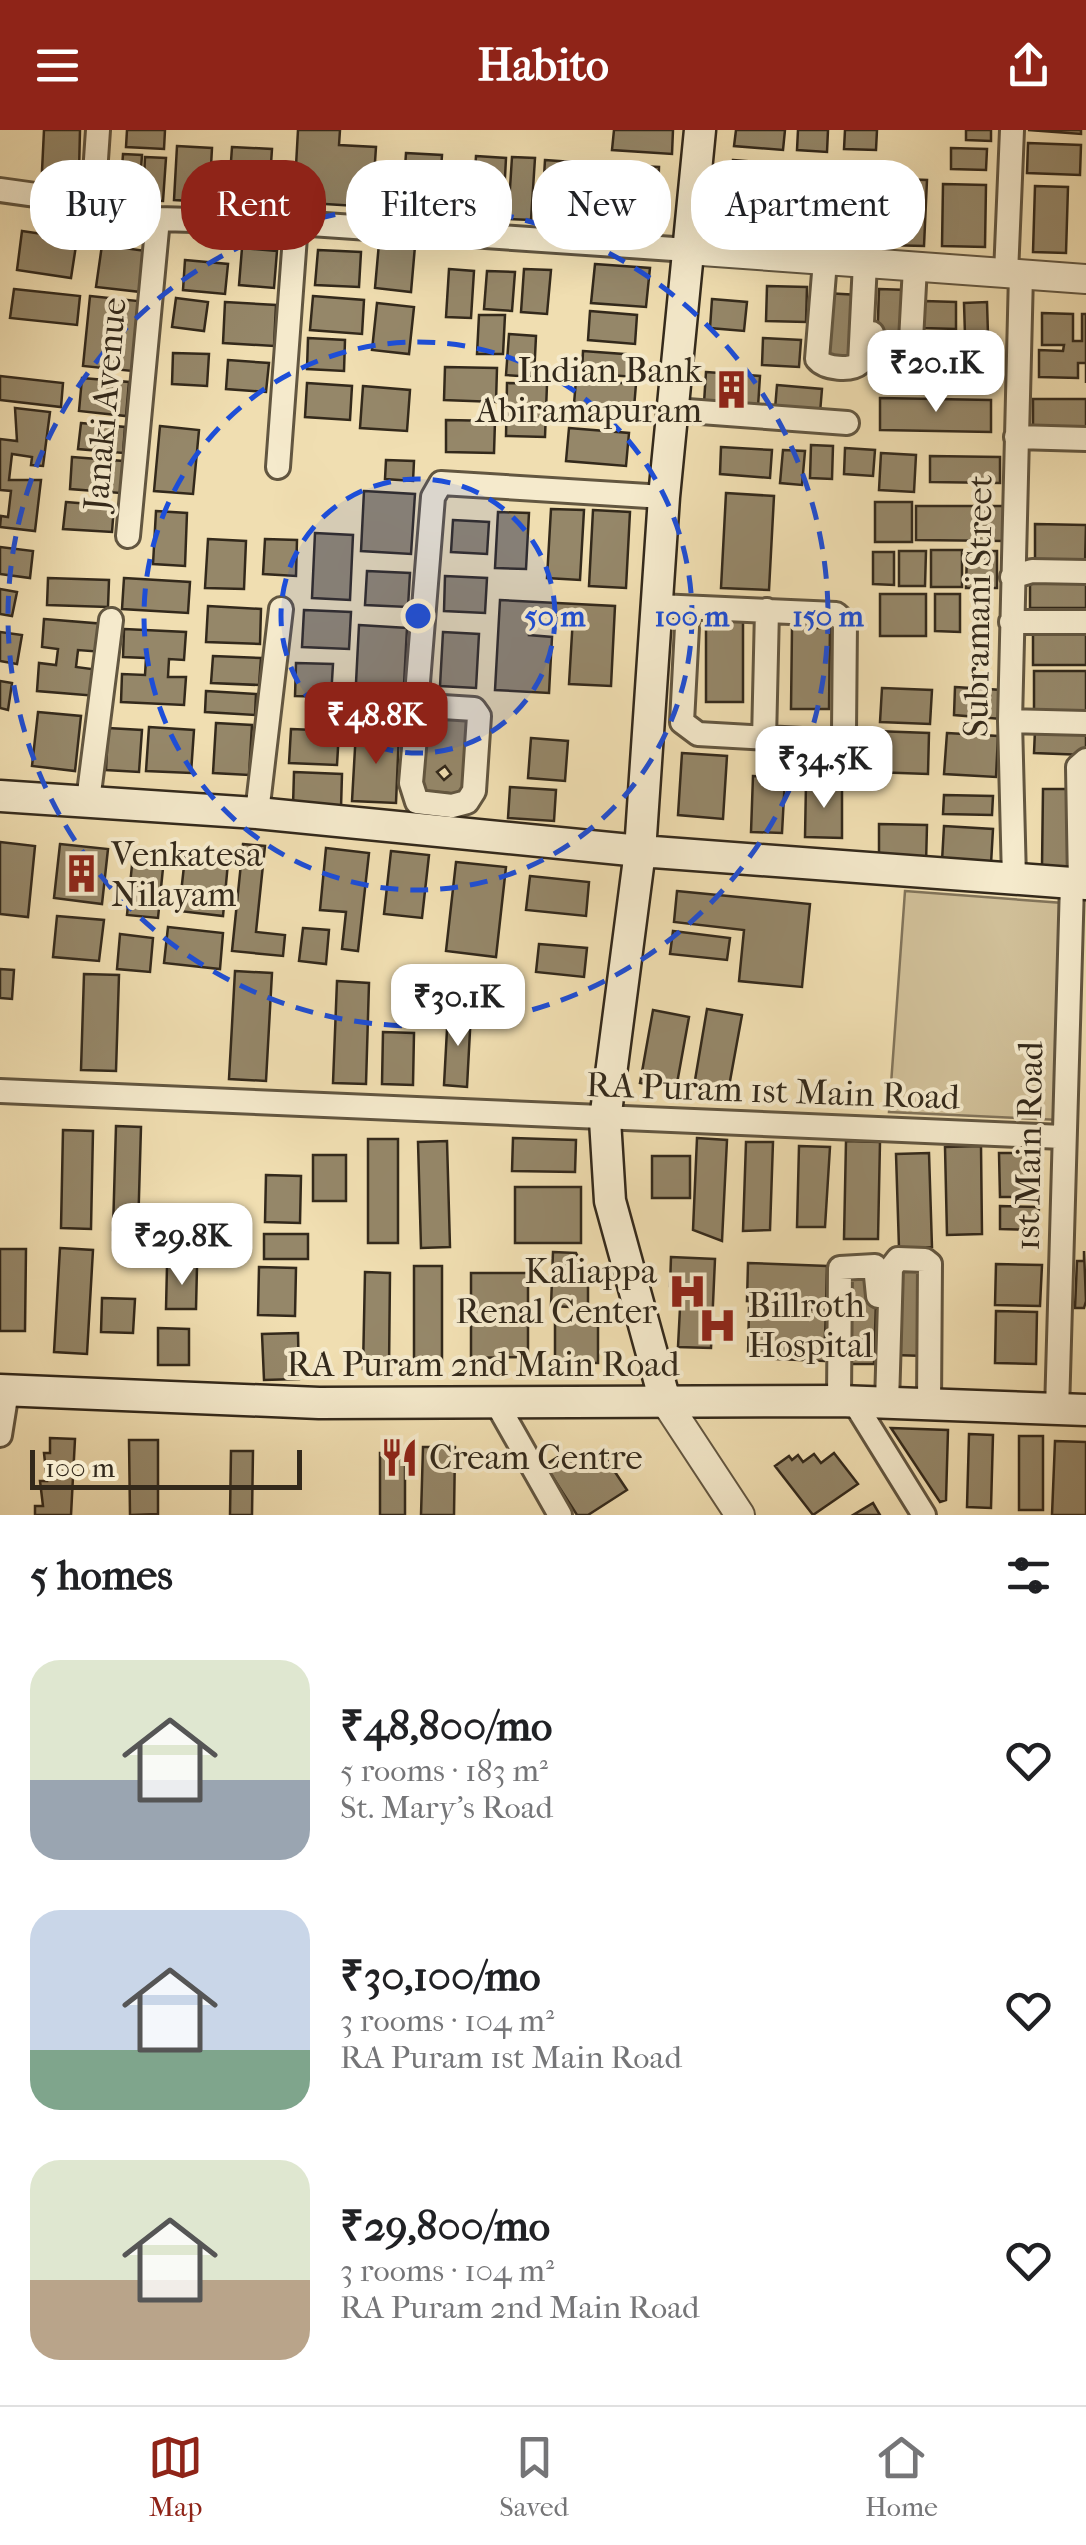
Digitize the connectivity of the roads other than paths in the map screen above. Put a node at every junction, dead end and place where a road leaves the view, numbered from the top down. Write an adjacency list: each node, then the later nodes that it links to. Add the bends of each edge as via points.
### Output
1 (98, 130): 4 (street)
2 (700, 130): 10 (main road)
3 (1012, 130): 14 (street, Subramani Street)
4 (96, 160)
5 (0, 190): 6 (street)
6 (30, 194)
7 (326, 224): 10 (street)
8 (155, 250): 22 (street, Janaki Avenue)
9 (294, 250): 20 (street)
10 (688, 250): 11 (street); 16 (main road)
11 (825, 261): 12 (street); 12 (street, via 817,359 848,368 860,363)
12 (870, 264): 13 (street); 13 (street, via 876,358 910,358)
13 (915, 267): 14 (street)
14 (1013, 274): 15 (street); 18 (street, Subramani Street)
15 (1086, 279)
16 (674, 410): 17 (street); 21 (main road)
17 (847, 423)
18 (1016, 438): 19 (street); 24 (street, Subramani Street)
19 (1086, 440)
20 (278, 467)
21 (664, 497): 25 (main road); 31 (street, via 448,482 435,487)
22 (128, 536)
23 (1086, 572): 24 (street)
24 (1012, 577): 29 (street, Subramani Street)
25 (673, 607): 27 (street); 34 (street, via 682,722 698,734); 39 (main road)
26 (281, 609): 38 (street)
27 (766, 610): 34 (street); 34 (street, via 823,612 846,622 846,677 838,742)
28 (111, 620): 37 (street)
29 (1012, 622): 30 (street); 32 (street, Subramani Street)
30 (1086, 622)
31 (418, 682)
32 (1010, 721): 33 (street); 40 (street, Subramani Street)
33 (1086, 723)
34 (764, 740)
35 (1086, 760): 41 (street, 1st Main Road, via 1078,767)
36 (0, 796): 37 (main road)
37 (88, 801): 38 (main road)
38 (257, 813): 39 (main road, via 433,817)
39 (640, 850): 40 (main road); 43 (main road)
40 (1014, 879): 41 (main road)
41 (1079, 884): 44 (street, 1st Main Road)
42 (0, 1091): 43 (street, RA Puram 1st Main Road)
43 (604, 1120): 44 (street, RA Puram 1st Main Road); 49 (main road, via 610,1201)
44 (1063, 1137): 45 (street, 1st Main Road)
45 (1074, 1236): 53 (street, 1st Main Road)
46 (888, 1364): 47 (street); 47 (street, via 891,1268 898,1258 930,1264); 50 (street)
47 (929, 1366): 52 (street)
48 (4, 1390): 51 (main road, RA Puram 2nd Main Road); 54 (street)
49 (665, 1400): 50 (main road, RA Puram 2nd Main Road); 51 (main road, RA Puram 2nd Main Road); 56 (street)
50 (865, 1402): 50 (street, via 876,1266 840,1268); 52 (main road, RA Puram 2nd Main Road); 57 (street)
51 (497, 1404): 55 (street)
52 (929, 1405): 53 (main road, RA Puram 2nd Main Road)
53 (1071, 1410)
54 (0, 1435)
55 (560, 1515)
56 (740, 1515)
57 (924, 1515)

